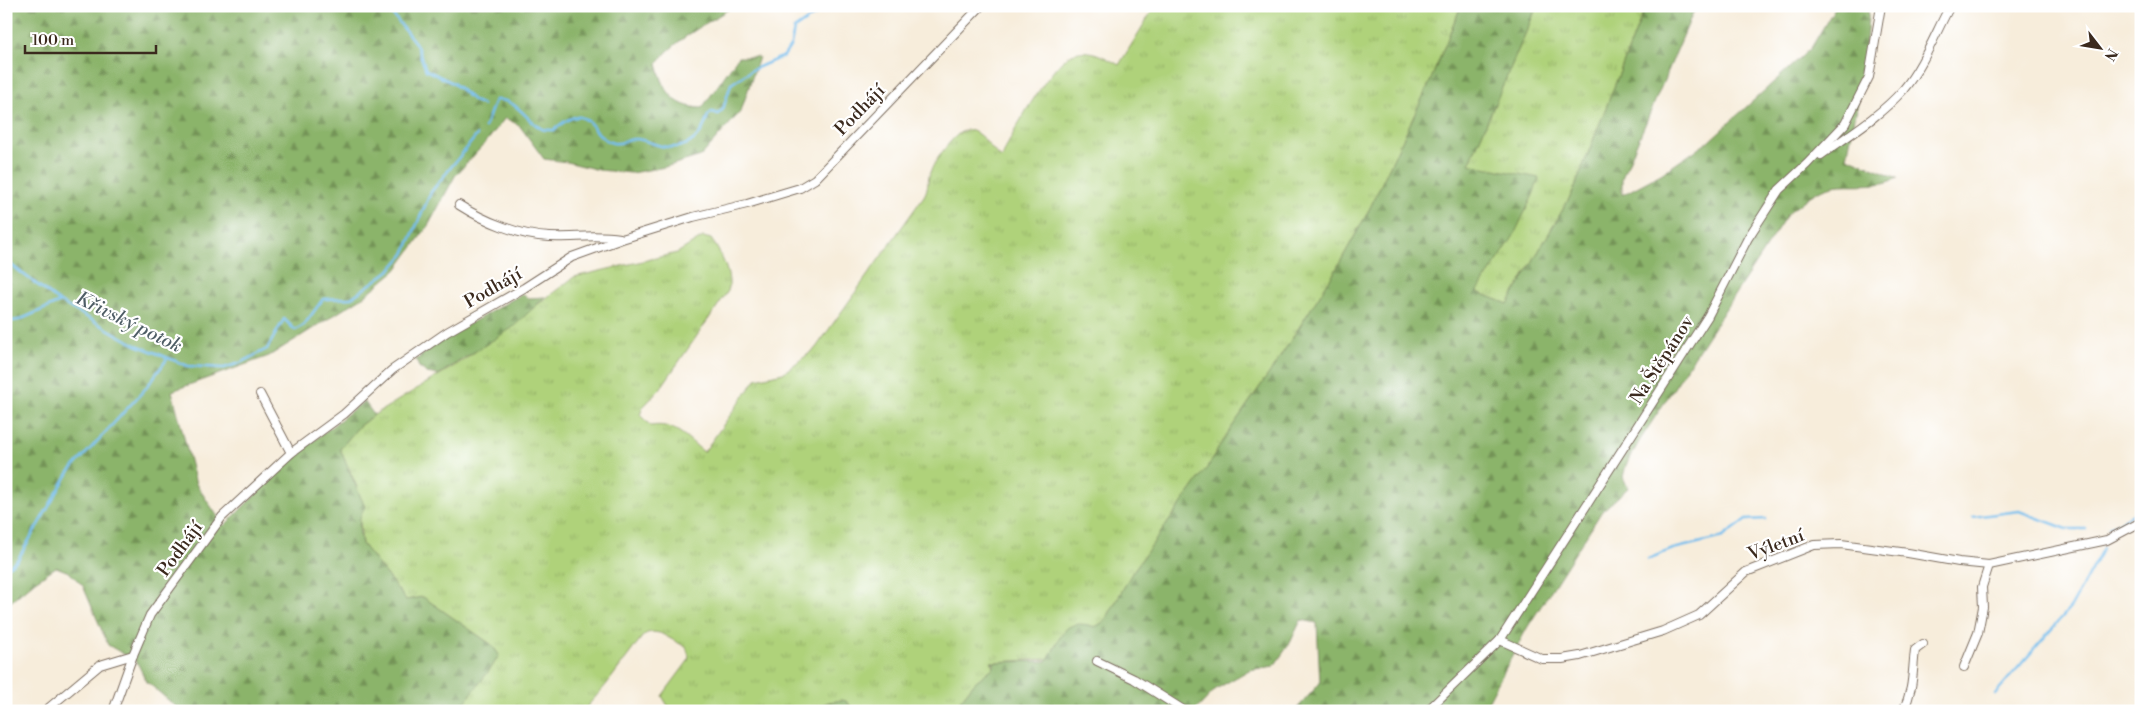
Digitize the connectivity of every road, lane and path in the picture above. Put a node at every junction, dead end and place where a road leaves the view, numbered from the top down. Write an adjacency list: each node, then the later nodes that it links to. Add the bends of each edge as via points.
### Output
1 (981, 6): 6 (street, Podhájí, via 815,179 794,190)
2 (1882, 6): 4 (street, Na Štěpánov, via 1869,77 1845,124)
3 (1950, 6): 4 (street, via 1903,90 1854,132)
4 (1807, 164): 11 (street, Na Štěpánov, via 1779,190 1753,230 1708,316)
5 (459, 205): 6 (street, via 491,222 549,237 608,236)
6 (622, 239): 8 (street, Podhájí, via 572,257 446,332 392,370 344,414)
7 (260, 394): 8 (street)
8 (291, 453): 13 (street, Podhájí, via 222,517 150,615)
9 (2141, 522): 10 (street, Výletní, via 2107,540)
10 (1990, 565): 11 (street, Výletní, via 1841,544 1814,545 1746,572 1699,615 1663,631 1562,659 1542,659); 15 (street, via 1982,587 1978,633)
11 (1500, 640): 19 (street, Na Štěpánov)
12 (1923, 644): 20 (street, via 1915,650 1910,695)
13 (133, 655): 16 (street, via 100,665); 17 (street, Podhájí)
14 (1097, 661): 18 (street, via 1134,679)
15 (1964, 667)
16 (45, 711)
17 (113, 711)
18 (1185, 711)
19 (1427, 711)
20 (1903, 711)

